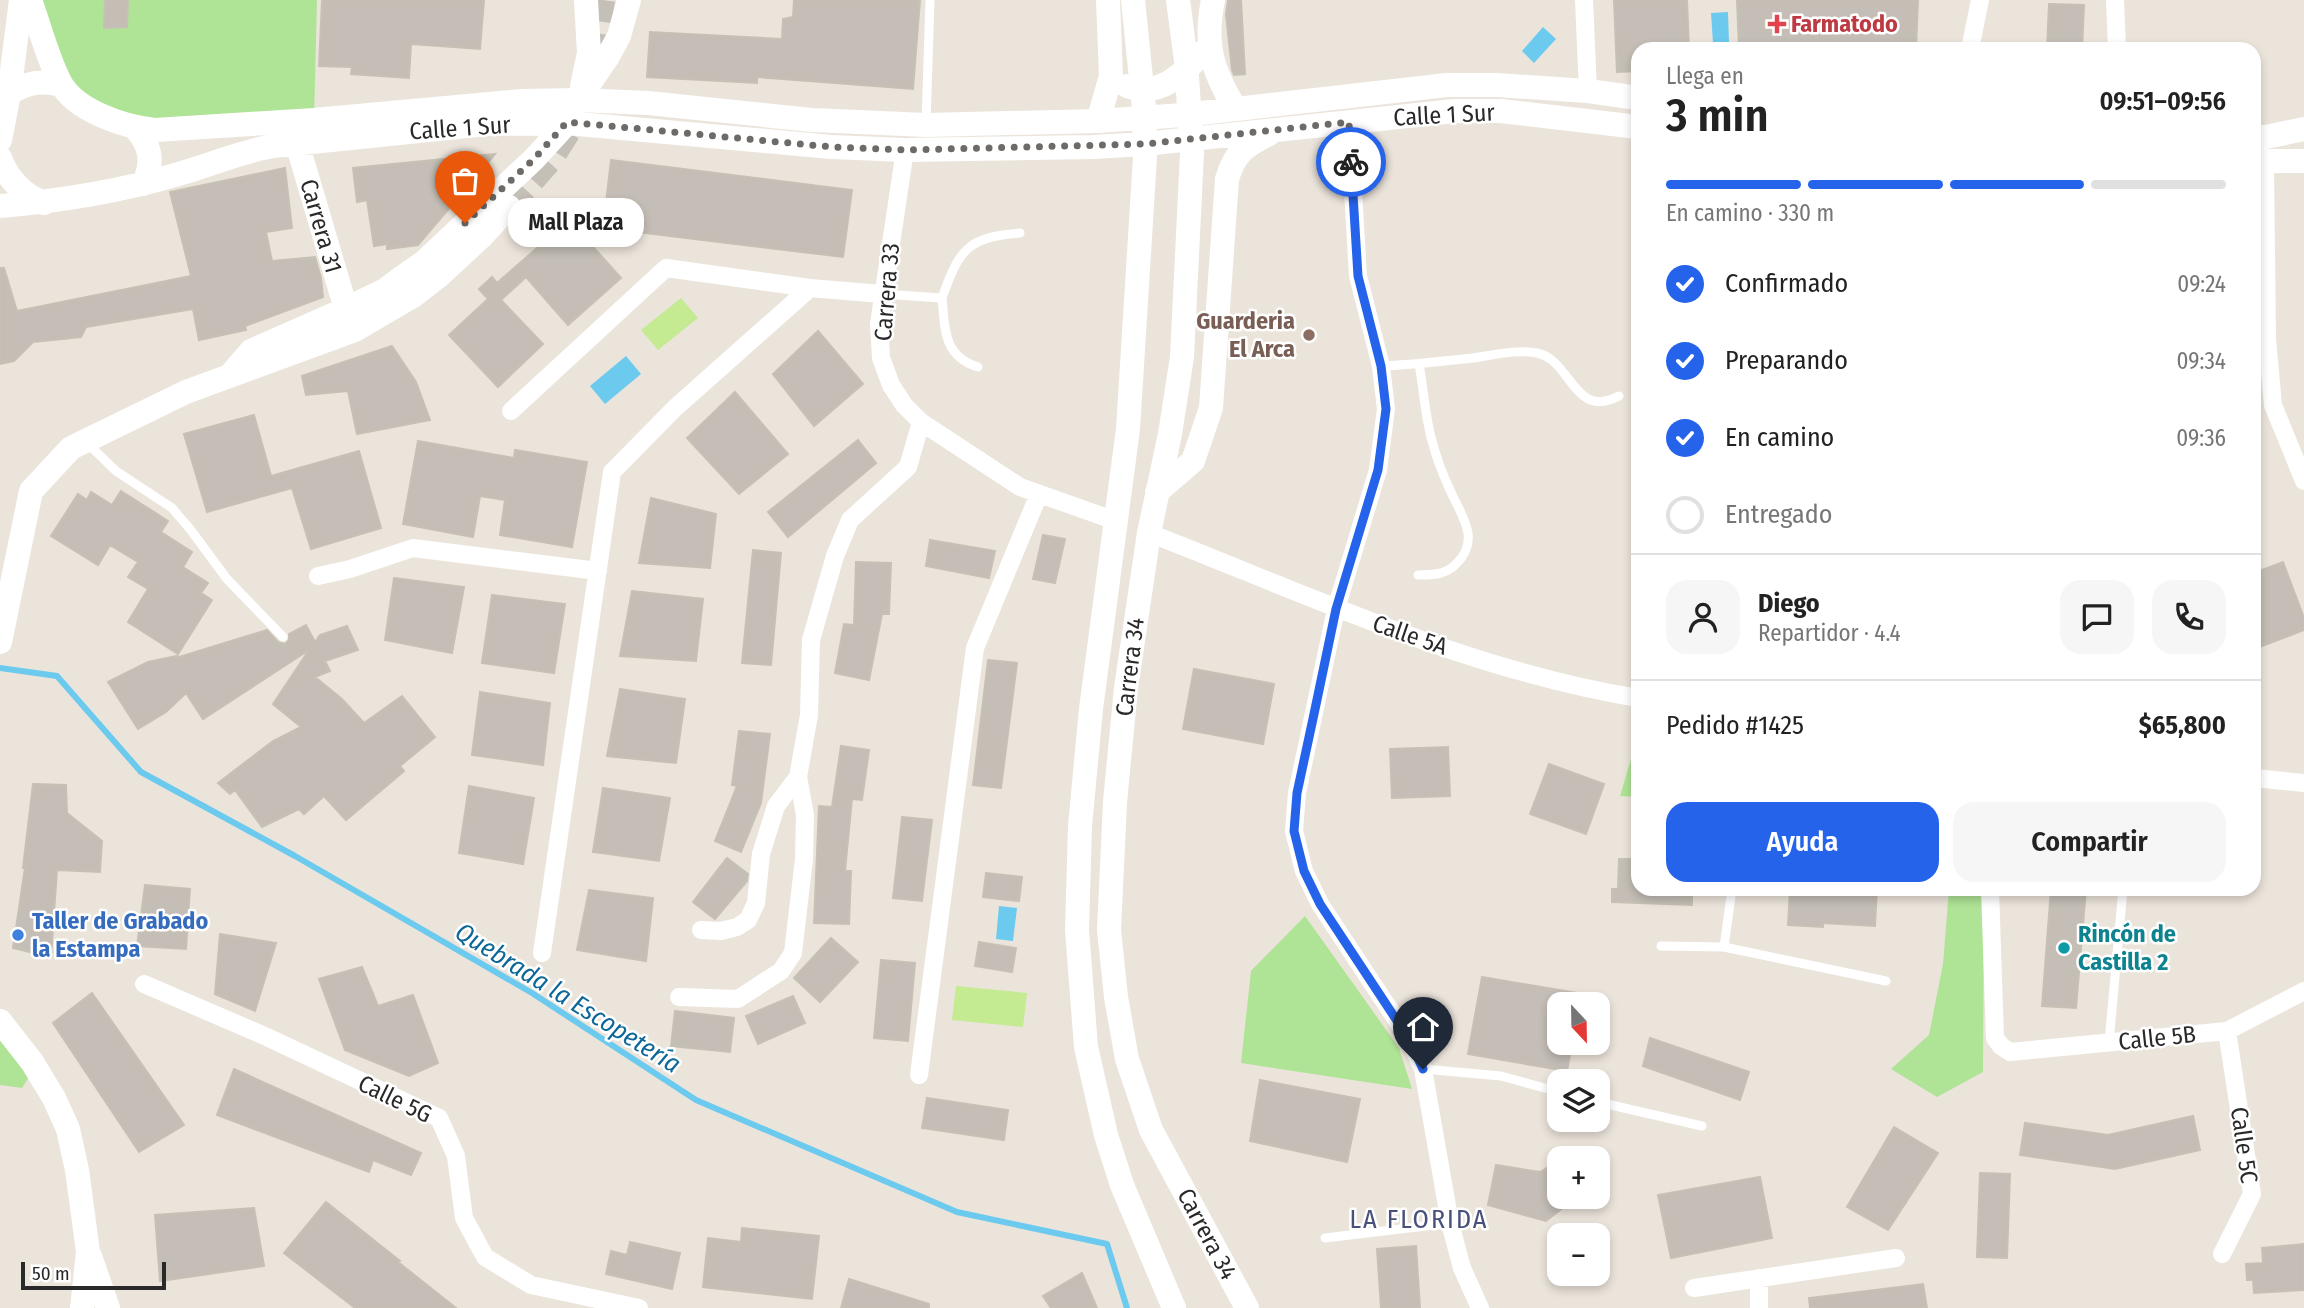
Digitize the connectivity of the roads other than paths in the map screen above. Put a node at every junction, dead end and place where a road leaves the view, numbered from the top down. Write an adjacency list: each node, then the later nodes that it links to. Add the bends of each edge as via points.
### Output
1 (21, 0): 19 (street)
2 (30, 0): 17 (street)
3 (586, 0): 21 (street, via 589,53)
4 (629, 0): 21 (street, via 619,36)
5 (930, 0): 26 (lane)
6 (1108, 0): 16 (street)
7 (1133, 0): 59 (street, Carrera 34, via 1145,157 1128,429)
8 (1178, 0): 57 (street, Carrera 34, via 1192,153 1182,357)
9 (1213, 0): 15 (street)
10 (1584, 0): 18 (street)
11 (1980, 0): 13 (street)
12 (2116, 0): 14 (street)
13 (1971, 42)
14 (2117, 42)
15 (1209, 46): 16 (street, via 1180,75 1154,90 1137,90); 22 (street, via 1214,69)
16 (1111, 76): 23 (street)
17 (61, 85): 19 (street, via 40,82); 28 (street, Calle 1 Sur, via 97,113)
18 (1588, 91): 20 (street, Calle 1 Sur); 22 (street, Calle 1 Sur, via 1447,85)
19 (9, 94): 32 (street)
20 (1631, 97)
21 (578, 100): 24 (street); 26 (street, Calle 1 Sur); 28 (street, Calle 1 Sur, via 483,103 177,130)
22 (1235, 108): 23 (street, Calle 1 Sur)
23 (1098, 121): 26 (street, Calle 1 Sur)
24 (567, 122): 33 (street, Calle 1 Sur, via 486,124); 34 (street, Calle 1 Sur); 46 (street, via 424,262 385,290)
25 (1349, 122): 27 (street, Calle 1 Sur, via 1501,111); 30 (street, Calle 1 Sur); 49 (street, via 1358,276)
26 (926, 125)
27 (1631, 126)
28 (135, 128): 38 (street, via 150,154)
29 (2304, 129): 31 (street)
30 (1277, 130): 34 (street, Calle 1 Sur, via 1145,144); 57 (street, via 1241,149 1232,163 1227,179 1211,408 1193,461)
31 (2261, 137)
32 (0, 140)
33 (297, 143): 38 (street, Calle 1 Sur, via 247,150); 46 (street, Carrera 31)
34 (905, 150): 44 (street, Carrera 33)
35 (0, 158): 39 (street, via 20,189)
36 (2261, 161): 37 (street)
37 (2304, 161)
38 (143, 184): 39 (street, Calle 1 Sur)
39 (44, 203): 40 (street, Calle 1 Sur)
40 (0, 206)
41 (509, 207): 51 (street, via 440,275 389,312 355,330)
42 (1020, 233): 45 (lane, via 977,241 951,271)
43 (810, 288): 44 (street); 53 (street, via 666,268); 61 (street, via 675,408 612,472)
44 (882, 294): 45 (lane); 54 (street, Carrera 33, via 881,359 891,385)
45 (942, 298): 50 (lane, via 947,341 965,363)
46 (346, 309): 51 (street, via 251,351)
47 (2261, 339): 56 (street, via 2273,405)
48 (1419, 364): 49 (lane); 52 (lane, via 1540,353 1592,401 1606,403); 62 (lane, via 1432,442 1464,515 1469,539 1465,555 1450,571)
49 (1381, 366): 64 (street, via 1386,409 1378,470)
50 (978, 367)
51 (230, 377): 55 (street, via 186,392)
52 (1619, 396)
53 (511, 411)
54 (921, 422): 58 (street, via 1020,487); 68 (street, via 908,467 850,520 835,556 811,640 809,715)
55 (85, 441): 65 (street, via 71,449 31,491); 66 (lane, via 116,471 172,508 227,579)
56 (2304, 481)
57 (1157, 492): 60 (street, Carrera 34)
58 (1039, 494): 59 (street); 86 (street, via 975,648)
59 (1116, 521): 101 (street, Carrera 34, via 1080,826 1077,930 1082,999 1086,1047 1106,1135)
60 (1149, 533): 64 (street, Calle 5A); 97 (street, Carrera 34, via 1115,802 1109,930 1116,997 1127,1059 1151,1130)
61 (598, 571): 63 (street, via 413,548); 77 (street)
62 (1418, 575)
63 (318, 576)
64 (1336, 609): 67 (street, Calle 5A, via 1508,669); 85 (street, via 1297,793 1294,831 1304,871 1320,904 1409,1039)
65 (1, 634)
66 (283, 637)
67 (1631, 696)
68 (798, 777): 74 (street, via 776,806 761,854 756,903 748,920 721,931); 81 (street, via 805,816 804,859 793,953 781,971 738,999)
69 (2261, 779): 70 (street)
70 (2304, 783)
71 (1731, 896): 76 (lane)
72 (1990, 896): 84 (street, Calle 5B, via 1995,1038 2001,1046 2011,1052)
73 (2122, 896): 84 (lane)
74 (701, 930)
75 (1661, 946): 76 (lane)
76 (1724, 947): 78 (lane)
77 (542, 953)
78 (1886, 981)
79 (144, 984): 100 (street, Calle 5G, via 439,1118 456,1156 464,1218 485,1257 531,1285)
80 (2304, 990): 83 (street, Calle 5B)
81 (679, 998)
82 (0, 1021): 92 (street, via 32,1062 68,1129)
83 (2227, 1031): 84 (street, Calle 5B); 93 (street, Calle 5C, via 2252,1194)
84 (2109, 1042)
85 (1423, 1069): 87 (lane, via 1501,1076); 90 (street)
86 (919, 1075)
87 (1547, 1088)
88 (1610, 1105): 89 (lane)
89 (1702, 1126)
90 (1450, 1223): 91 (lane); 103 (street, via 1462,1268)
91 (1325, 1238)
92 (88, 1252): 98 (street); 99 (street)
93 (2222, 1254)
94 (1896, 1258): 95 (street)
95 (1759, 1279): 96 (street); 104 (street)
96 (1694, 1288)
97 (1241, 1297): 102 (street)
98 (82, 1308)
99 (108, 1308)
100 (639, 1308)
101 (1174, 1308)
102 (1222, 1308)
103 (1480, 1308)
104 (1759, 1308)

